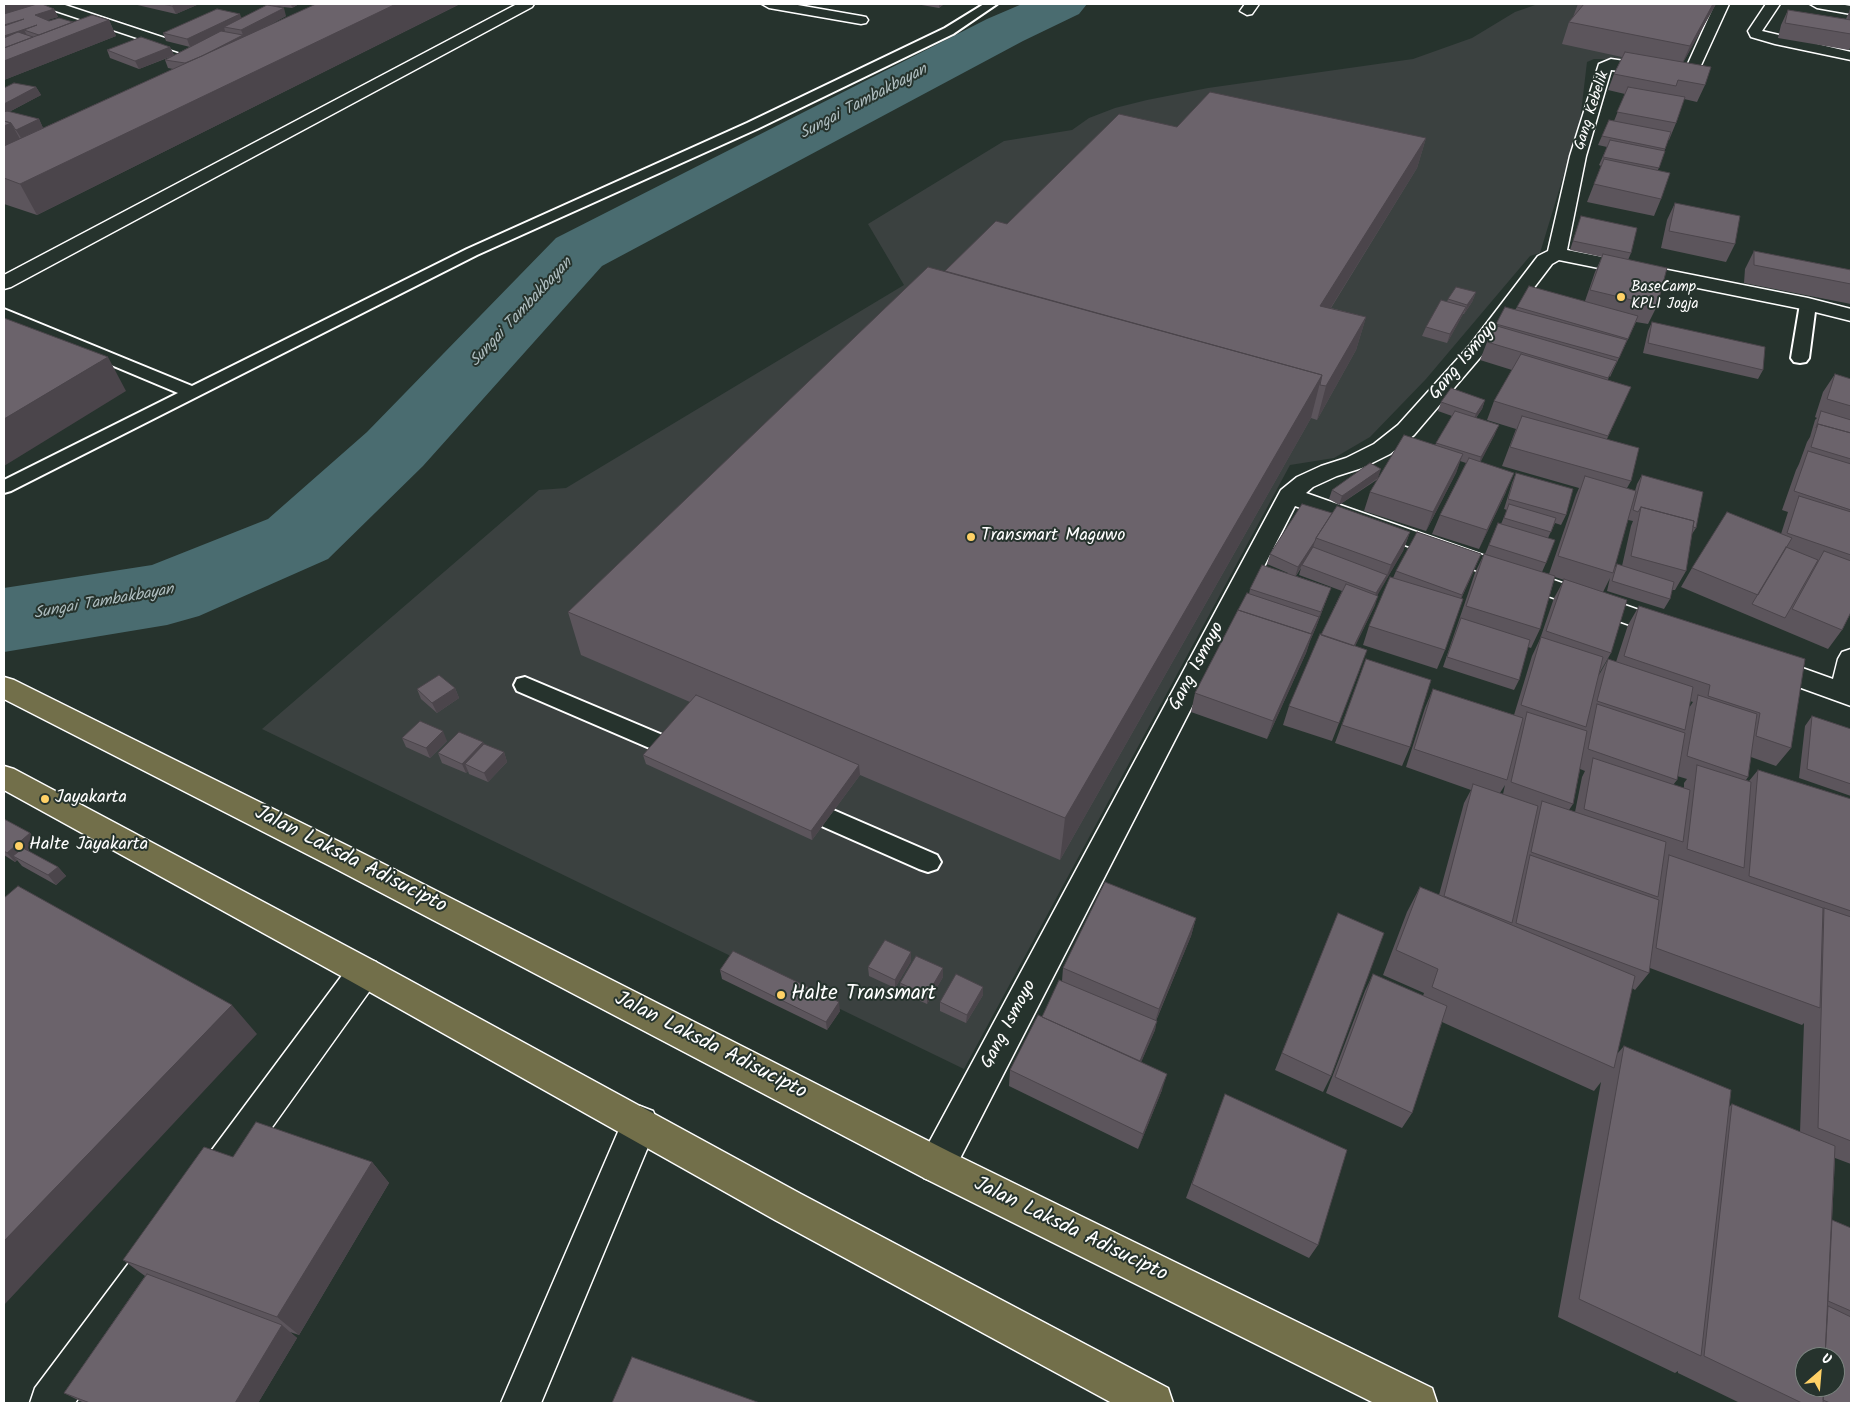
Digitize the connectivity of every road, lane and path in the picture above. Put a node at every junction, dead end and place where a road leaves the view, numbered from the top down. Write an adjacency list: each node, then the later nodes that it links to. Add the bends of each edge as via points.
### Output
1 (49, 4): 12 (street)
2 (527, 4): 11 (street)
3 (769, 4): 9 (street)
4 (991, 4): 22 (lane, via 949,31 870,70 472,252)
5 (1722, 4): 16 (street, Gang Kebelik, via 1692,72 1671,73 1611,64 1604,67 1578,156)
6 (1773, 4): 13 (street, via 1755,30 1756,34)
7 (1817, 4): 8 (street)
8 (1851, 10)
9 (861, 20)
10 (440, 32): 11 (street)
11 (465, 37): 15 (street)
12 (187, 50)
13 (1851, 56)
14 (48, 239): 15 (street)
15 (73, 246): 17 (street)
16 (1557, 254): 18 (street); 24 (street, Gang Ismoyo, via 1545,260 1477,349 1406,430 1382,449 1354,464 1305,482)
17 (4, 283)
18 (1808, 304): 20 (street); 21 (lane)
19 (4, 314): 22 (lane)
20 (1851, 315)
21 (1800, 358)
22 (191, 392): 23 (lane)
23 (4, 487)
24 (1289, 495): 25 (street); 37 (street, Gang Ismoyo)
25 (1693, 639)
26 (1749, 659): 30 (street)
27 (1851, 659): 30 (street)
28 (526, 684): 31 (lane)
29 (4, 687): 37 (highway, Jalan Laksda Adisucipto, via 367,870)
30 (1847, 694)
31 (703, 762)
32 (4, 777): 35 (highway)
33 (784, 798): 34 (lane)
34 (928, 862)
35 (364, 972): 36 (highway); 38 (street)
36 (640, 1123): 39 (street); 40 (highway, via 788,1207)
37 (937, 1165): 41 (highway, Jalan Laksda Adisucipto)
38 (50, 1403)
39 (522, 1403)
40 (1153, 1403)
41 (1417, 1403)

